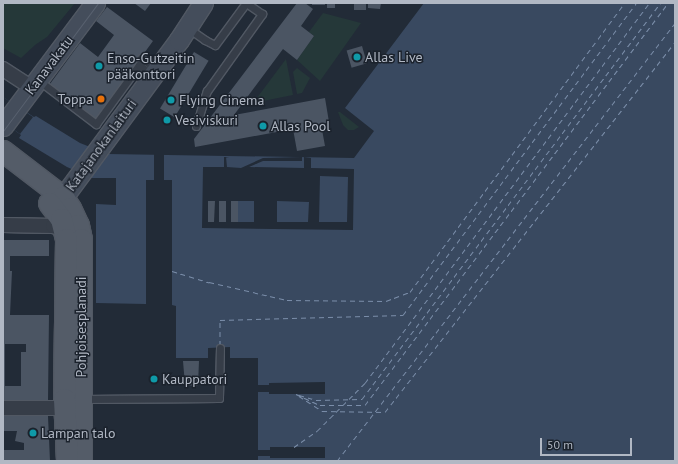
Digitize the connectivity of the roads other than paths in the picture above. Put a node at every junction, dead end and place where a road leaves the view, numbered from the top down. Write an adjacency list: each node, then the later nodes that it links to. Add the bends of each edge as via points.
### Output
1 (95, 3): 8 (main road, Kanavakatu)
2 (203, 3): 4 (main road, Katajanokanlaituri)
3 (246, 3): 4 (lane, via 214,45); 10 (lane, via 262,14 207,91)
4 (188, 27): 7 (main road, Katajanokanlaituri)
5 (141, 58): 7 (lane)
6 (3, 69): 8 (street)
7 (155, 72): 8 (lane, via 139,66 96,124); 13 (main road, Katajanokanlaituri)
8 (35, 84): 9 (main road, Kanavakatu)
9 (4, 125)
10 (196, 126)
11 (3, 151): 13 (main road)
12 (3, 167): 13 (main road)
13 (59, 203): 15 (main road, Pohjoisesplanadi); 17 (main road, Pohjoisesplanadi, via 70,208 81,239)
14 (3, 225): 15 (street, via 53,226)
15 (64, 229): 17 (main road, Pohjoisesplanadi)
16 (220, 348): 17 (lane, via 219,398)
17 (72, 402): 18 (street); 19 (main road, Pohjoisesplanadi); 20 (main road, Pohjoisesplanadi)
18 (3, 408)
19 (67, 461)
20 (81, 461)

